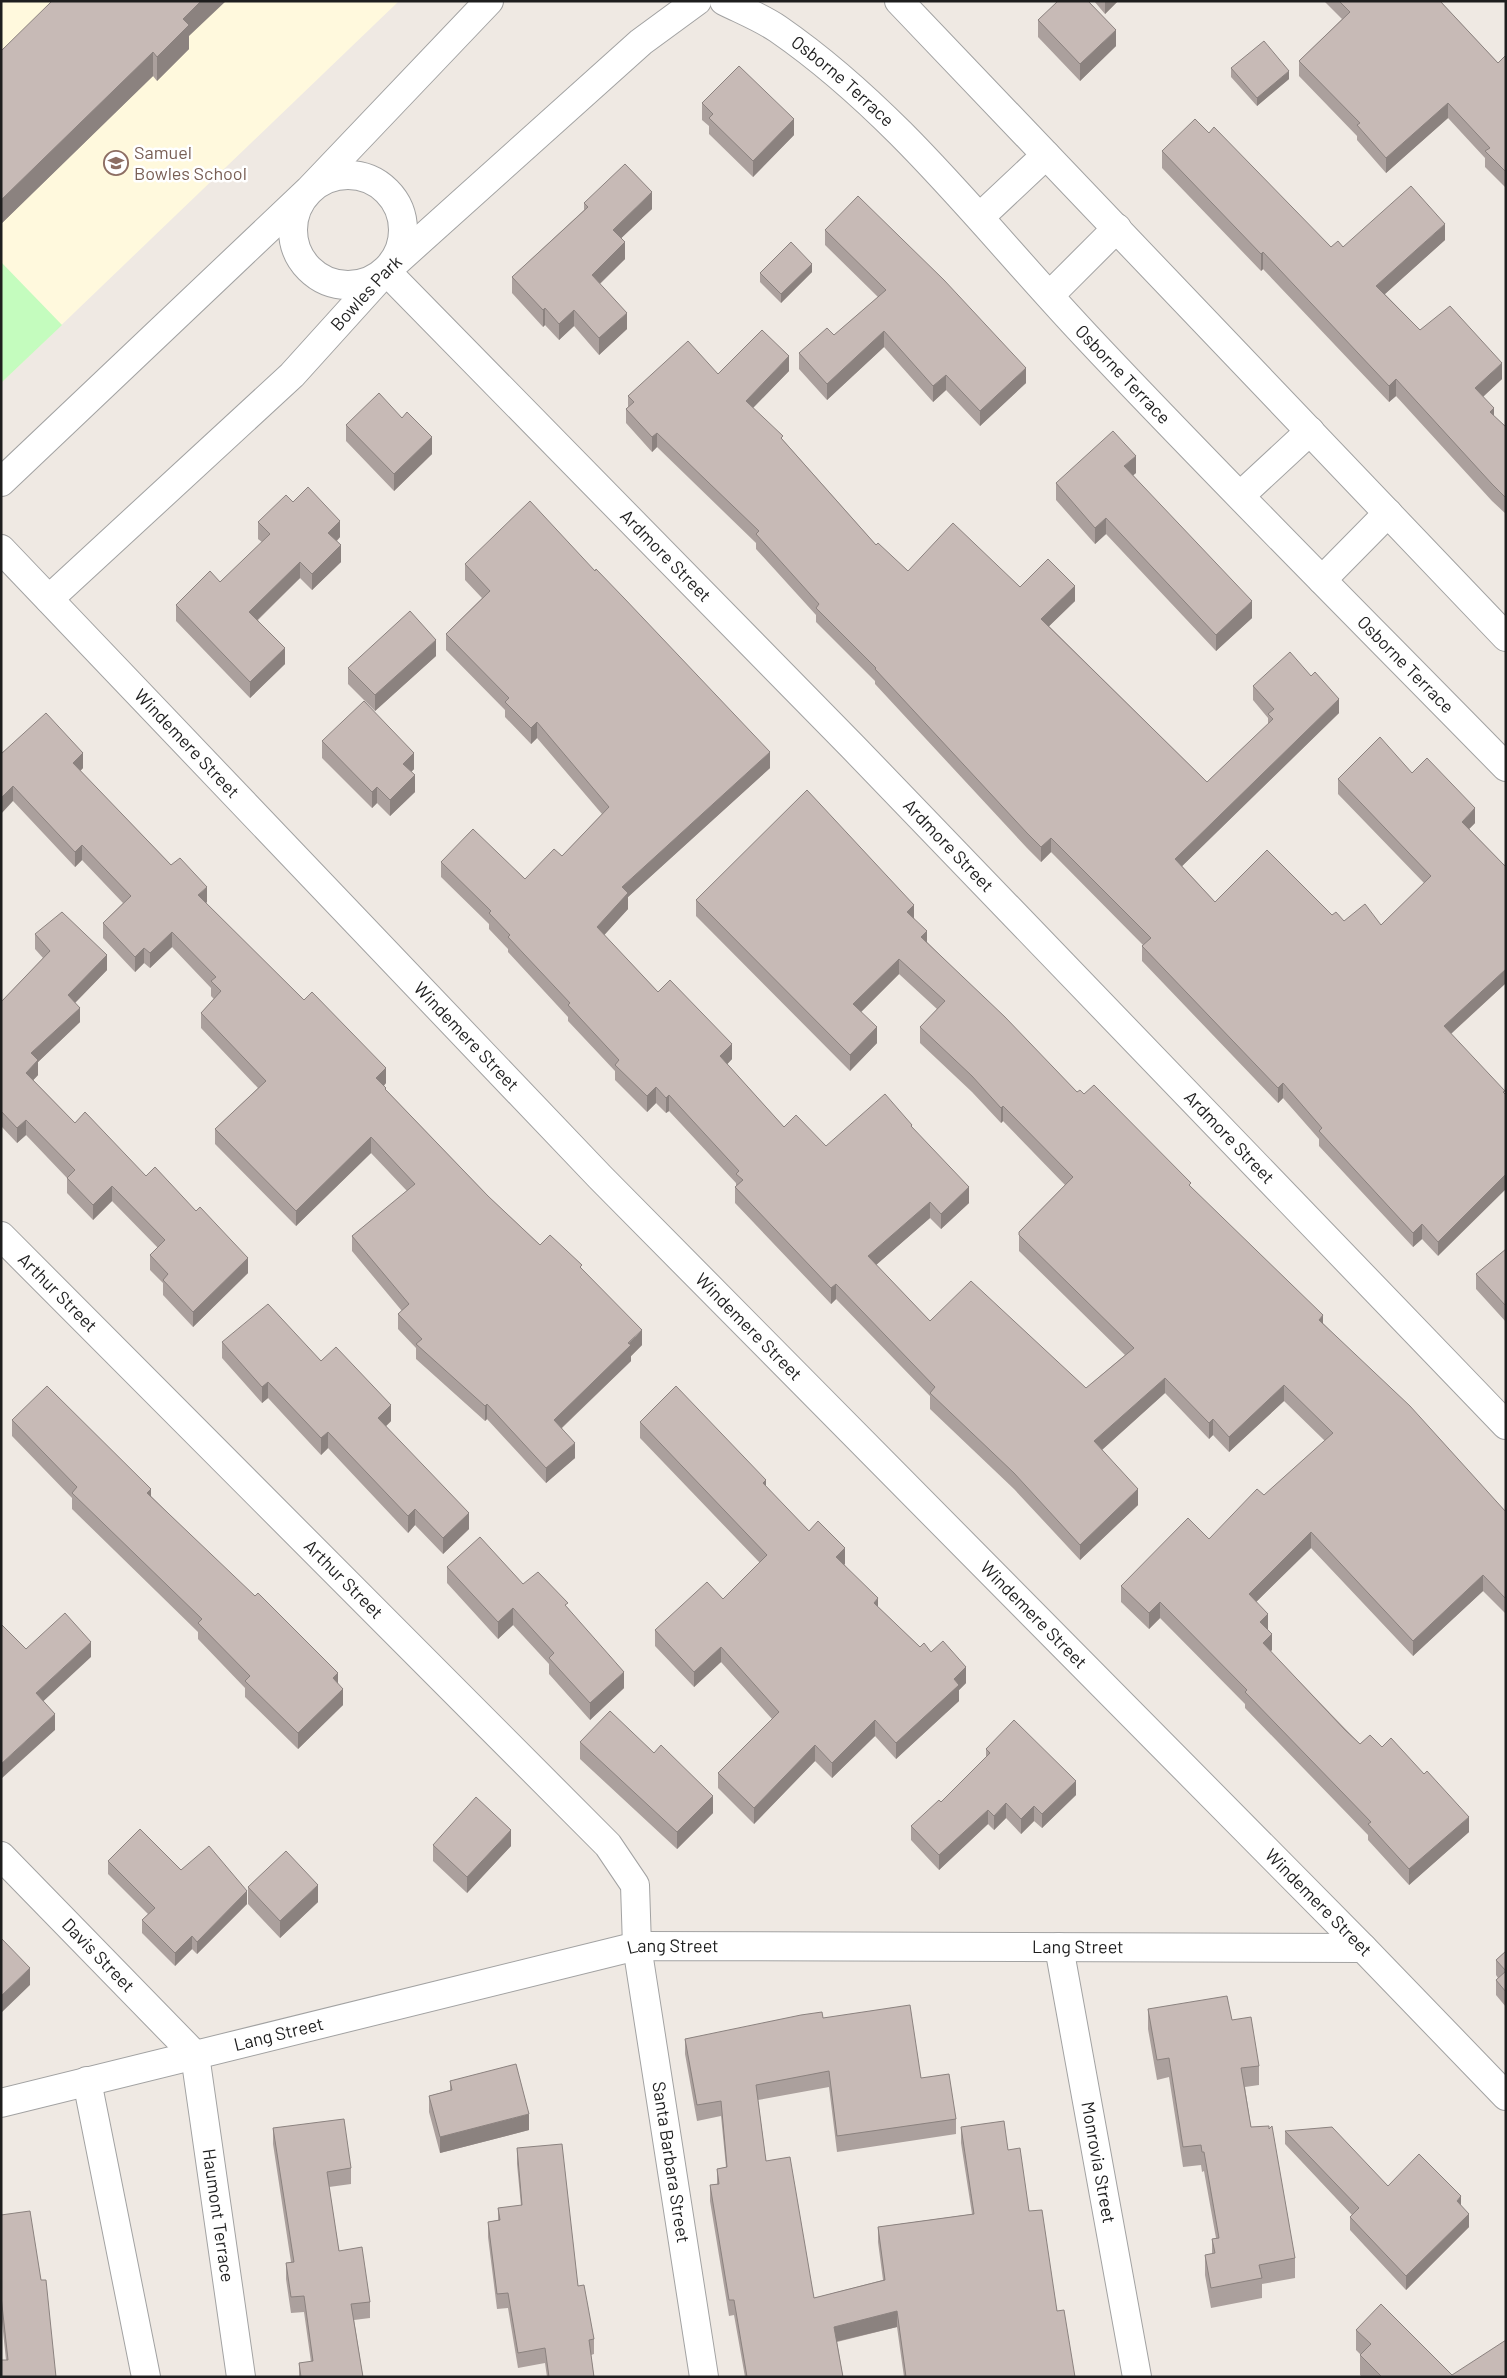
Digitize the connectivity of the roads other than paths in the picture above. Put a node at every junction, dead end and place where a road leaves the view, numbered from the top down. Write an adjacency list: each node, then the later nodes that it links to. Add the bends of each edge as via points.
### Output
1 (489, 1): 6 (street)
2 (697, 1): 9 (street, Bowles Park, via 641,42)
3 (724, 1): 7 (street, Osborne Terrace, via 776,28 849,86 932,164)
4 (899, 1): 5 (street)
5 (1046, 155): 7 (street); 8 (street)
6 (309, 190): 9 (street, via 296,210 292,235 300,259 317,276 340,285 364,284); 9 (street, via 328,178 349,174 371,180 388,192 400,210 404,232 399,253); 12 (street)
7 (980, 217): 10 (street, Osborne Terrace)
8 (1117, 228): 10 (street); 11 (street)
9 (386, 271): 17 (street, Bowles Park, via 292,375); 21 (street, Ardmore Street, via 854,747)
10 (1050, 295): 13 (street, Osborne Terrace)
11 (1310, 431): 13 (street); 14 (street)
12 (1, 482)
13 (1241, 495): 16 (street, Osborne Terrace)
14 (1388, 513): 16 (street); 18 (street)
15 (1, 549): 17 (street, Windemere Street)
16 (1322, 580): 19 (street, Osborne Terrace)
17 (49, 599): 25 (street, Windemere Street, via 600,1177)
18 (1506, 637)
19 (1506, 767)
20 (1, 1236): 23 (street, Arthur Street, via 608,1845 635,1885)
21 (1506, 1425)
22 (1, 1856): 26 (street, Davis Street)
23 (637, 1946): 24 (street, Lang Street); 26 (street, Lang Street); 32 (street, Santa Barbara Street)
24 (1059, 1947): 25 (street, Lang Street); 33 (street, Monrovia Street)
25 (1363, 1948): 28 (street, Windemere Street)
26 (195, 2055): 27 (street, Lang Street); 31 (street, Haumont Terrace)
27 (87, 2082): 29 (street, Lang Street); 30 (street)
28 (1506, 2096)
29 (1, 2103)
30 (146, 2377)
31 (241, 2377)
32 (704, 2377)
33 (1138, 2377)

